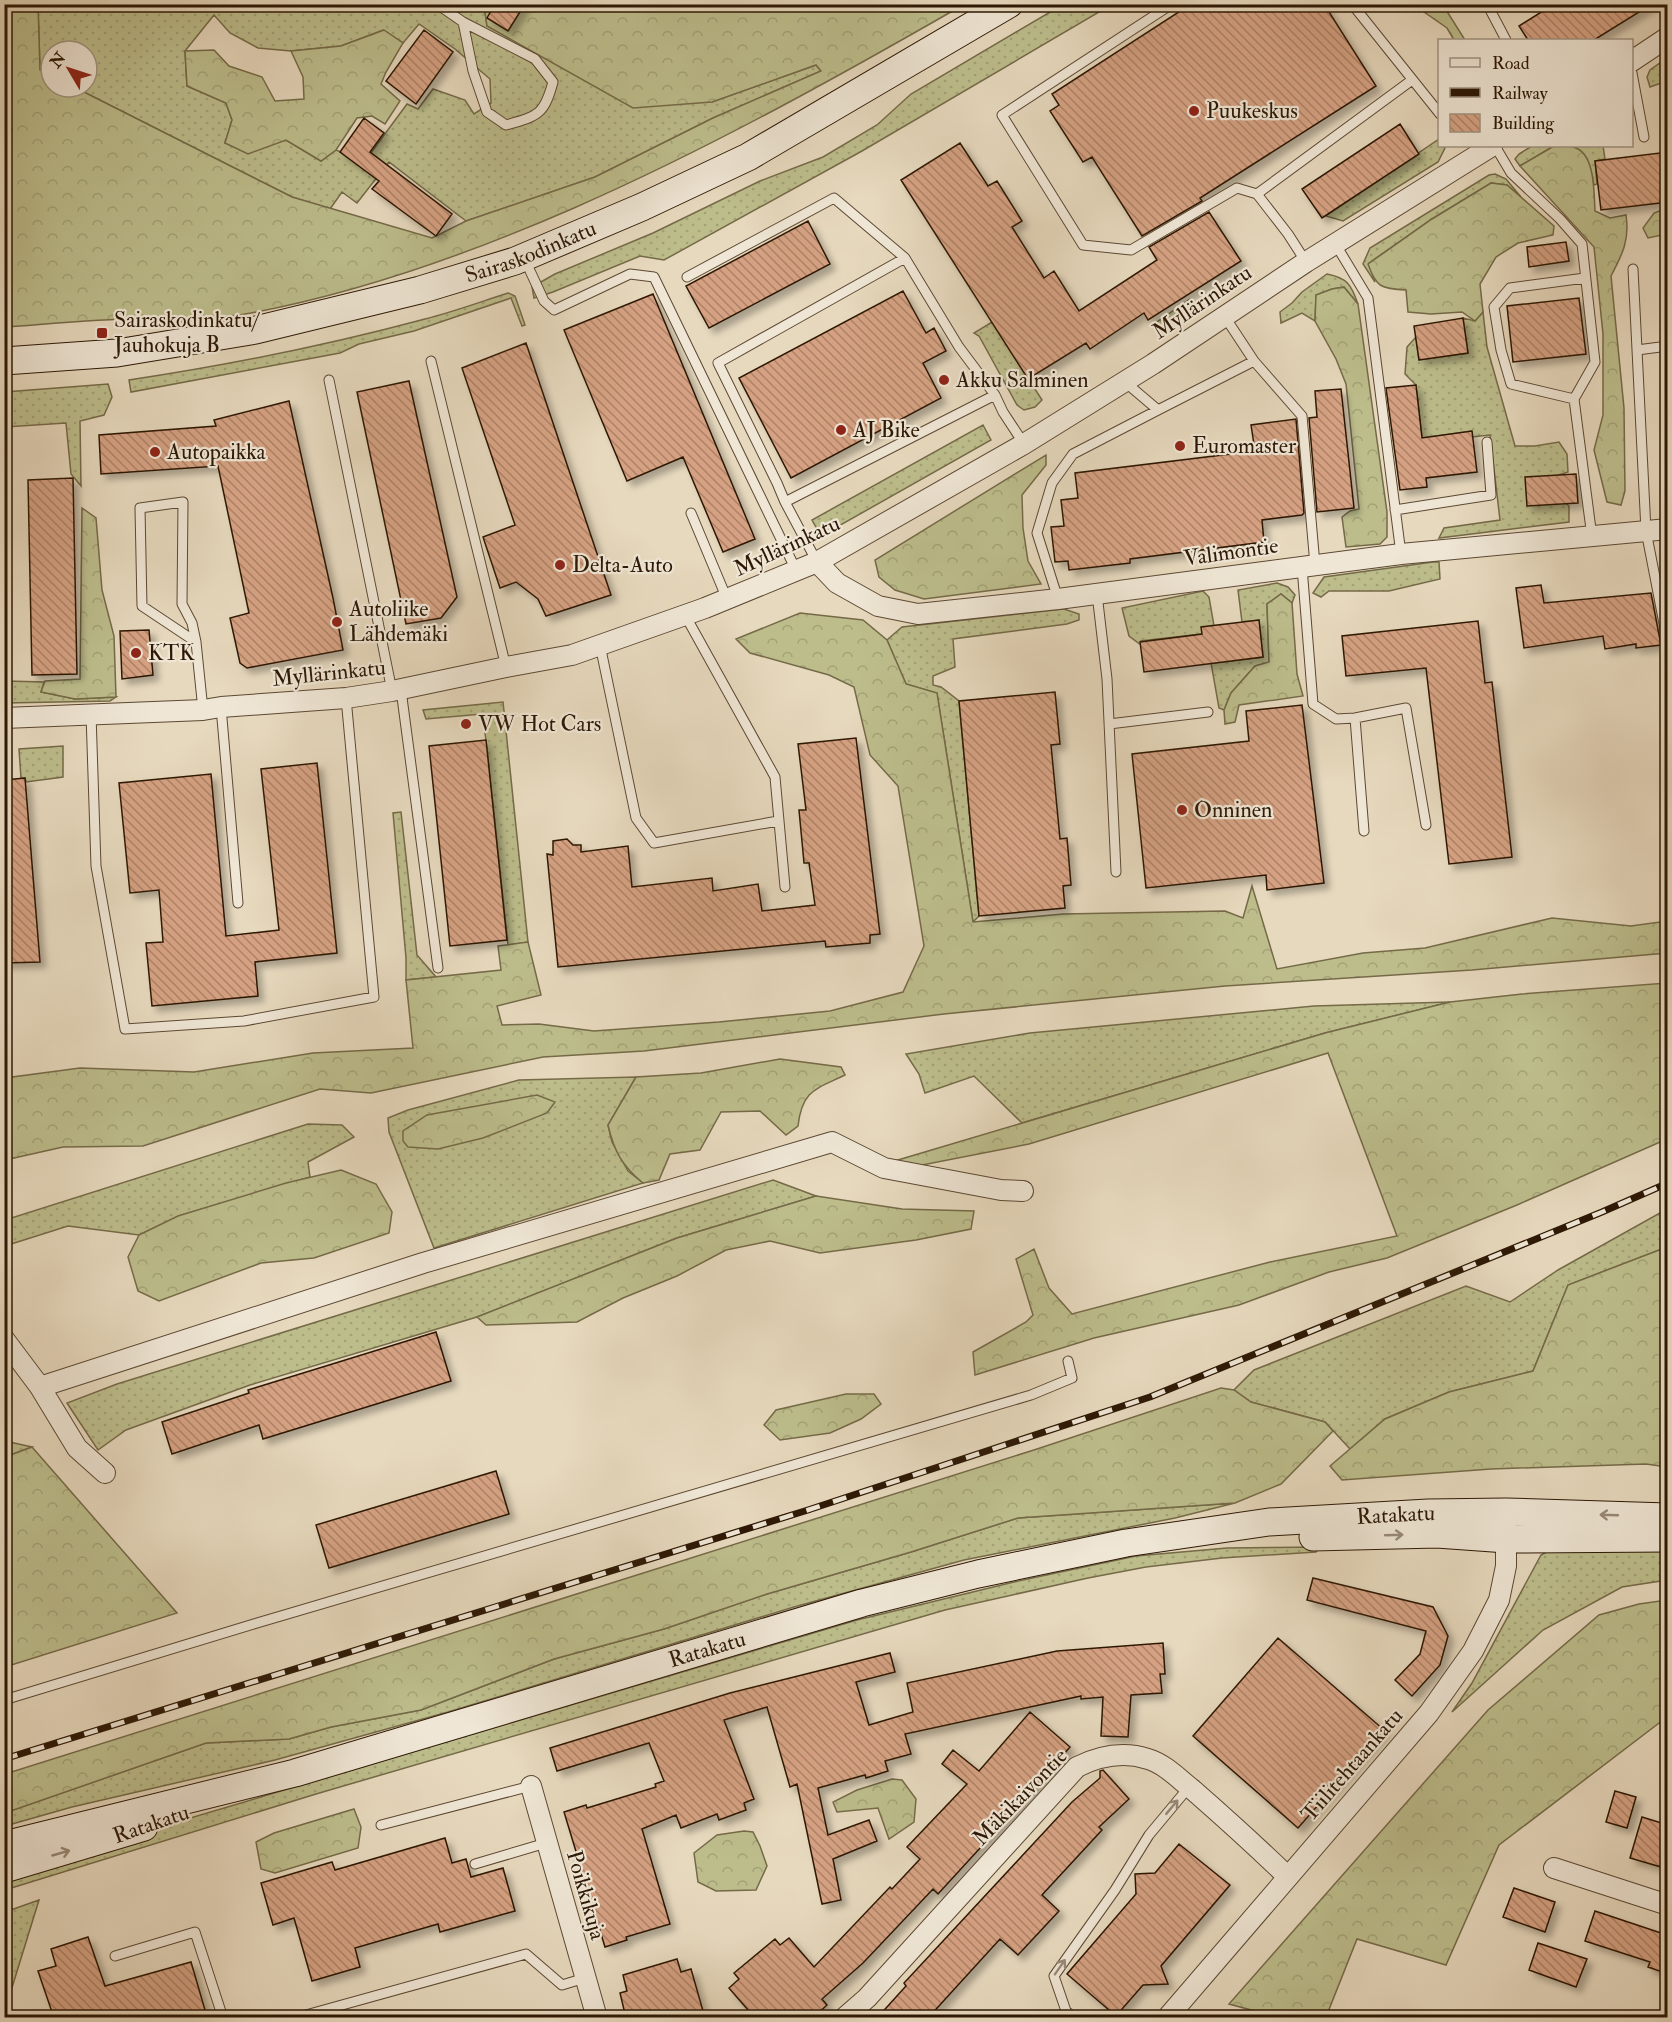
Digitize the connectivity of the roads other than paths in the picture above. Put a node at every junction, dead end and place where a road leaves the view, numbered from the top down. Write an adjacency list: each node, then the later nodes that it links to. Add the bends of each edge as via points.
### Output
1 (437, 4): 6 (lane)
2 (1009, 4): 18 (main road, Sairaskodinkatu, via 748,158)
3 (1172, 4): 16 (lane, via 1002,115 1083,244 1131,250 1237,188)
4 (1353, 4): 11 (lane)
5 (1487, 4): 8 (lane)
6 (463, 22): 6 (lane, via 487,112 506,125 533,117 547,103 553,82 535,59)
7 (1668, 37): 9 (street)
8 (1505, 39)
9 (1633, 60)
10 (1633, 77): 13 (lane)
11 (1412, 80): 12 (lane); 16 (lane)
12 (1438, 112)
13 (1644, 137)
14 (1490, 147): 17 (street, Myllärinkatu, via 1471,153)
15 (1494, 147): 23 (lane, via 1511,173 1582,244)
16 (1257, 194): 20 (lane)
17 (1336, 245): 20 (street, Myllärinkatu); 38 (lane, via 1368,298)
18 (524, 257): 27 (main road, Sairaskodinkatu, via 420,290 256,330 117,352); 46 (lane, via 544,301 554,310 630,274 654,277)
19 (905, 258): 22 (lane, via 834,198); 32 (lane, via 959,347); 37 (lane, via 718,363)
20 (1306, 262): 24 (street, Myllärinkatu)
21 (1633, 270): 26 (lane)
22 (687, 278)
23 (1586, 278): 33 (lane, via 1595,362); 33 (lane, via 1510,288 1494,307 1511,384)
24 (1225, 317): 29 (lane); 31 (street, Myllärinkatu)
25 (1668, 346): 26 (lane)
26 (1637, 350): 41 (lane)
27 (4, 361)
28 (431, 361): 54 (lane)
29 (1254, 361): 34 (lane); 45 (lane, via 1302,416)
30 (329, 380): 55 (lane)
31 (1125, 382): 34 (lane); 36 (street, Myllärinkatu)
32 (995, 395): 36 (lane); 37 (lane)
33 (1574, 399): 42 (lane)
34 (1158, 410): 49 (lane, via 1073,454 1052,483 1037,533)
35 (1487, 442): 38 (lane, via 1491,495)
36 (1024, 444): 44 (street, Myllärinkatu)
37 (785, 502): 44 (lane)
38 (1395, 510): 43 (lane)
39 (691, 513): 48 (lane)
40 (1668, 529): 41 (street, Valimontie)
41 (1646, 531): 42 (street, Valimontie); 52 (lane)
42 (1592, 537): 43 (street, Valimontie)
43 (1401, 554): 45 (street, Valimontie)
44 (816, 562): 46 (street, Myllärinkatu); 49 (street, Valimontie, via 837,583 879,606 918,614)
45 (1308, 566): 47 (street, Valimontie); 61 (lane, via 1313,704 1336,719)
46 (796, 570): 48 (street, Myllärinkatu)
47 (1097, 594): 49 (street, Valimontie); 62 (lane)
48 (727, 599): 50 (street, Myllärinkatu)
49 (1058, 599)
50 (685, 615): 53 (street, Myllärinkatu); 63 (lane, via 775,777)
51 (196, 642): 51 (lane, via 182,604 183,502 140,508 142,606); 57 (lane)
52 (1668, 644)
53 (600, 645): 54 (street, Myllärinkatu, via 572,655); 63 (lane, via 636,818 654,843)
54 (506, 667): 55 (street, Myllärinkatu)
55 (396, 690): 56 (street, Myllärinkatu); 69 (lane)
56 (346, 698): 57 (street, Myllärinkatu); 59 (lane, via 374,997 244,1021 149,1028 125,1029 116,984 96,867)
57 (212, 709): 59 (street, Myllärinkatu); 68 (lane)
58 (1208, 712): 62 (lane)
59 (91, 714): 60 (street, Myllärinkatu)
60 (4, 718)
61 (1355, 718): 64 (lane, via 1406,708); 65 (lane)
62 (1109, 724): 66 (lane)
63 (777, 821): 67 (lane)
64 (1426, 825)
65 (1364, 831)
66 (1116, 872)
67 (785, 887)
68 (238, 903)
69 (438, 968)
70 (1023, 1191): 73 (street, via 884,1168 832,1142 423,1263)
71 (4, 1339): 73 (street)
72 (1068, 1361): 80 (lane, via 1072,1378 1031,1395)
73 (40, 1387): 74 (street, via 77,1448)
74 (105, 1473)
75 (1506, 1512): 76 (main road, Ratakatu, one-way to 75); 78 (street, Tiilitehtaankatu); 79 (main road, Ratakatu, via 1269,1522)
76 (1668, 1517)
77 (1668, 1538): 78 (main road, Ratakatu)
78 (1507, 1539): 79 (main road, Ratakatu, one-way to 78, via 1437,1534); 90 (street, Tiilitehtaankatu, via 1499,1600 1473,1651 1429,1713)
79 (1126, 1543): 81 (main road, Ratakatu, via 862,1603)
80 (4, 1700)
81 (295, 1773): 86 (main road, Ratakatu); 89 (main road, Ratakatu, one-way to 81, via 127,1834)
82 (531, 1786): 84 (lane); 85 (street, Poikkikuja)
83 (1189, 1787): 90 (street, Mäkikaivontie); 97 (street, Mäkikaivontie, via 1148,1759 1115,1754 1077,1767 867,1998); 98 (lane, one-way to 83, via 1066,2011 1054,1976 1149,1835)
84 (381, 1825)
85 (546, 1843): 87 (lane); 93 (street, Poikkikuja)
86 (4, 1845)
87 (475, 1864)
88 (1554, 1868): 91 (street)
89 (4, 1869)
90 (1288, 1876): 99 (street, Tiilitehtaankatu)
91 (1668, 1905)
92 (115, 1956): 94 (lane, via 195,1932)
93 (585, 1978): 95 (lane, via 562,1984 526,1954); 96 (street, Poikkikuja)
94 (224, 2018)
95 (295, 2018)
96 (597, 2018)
97 (844, 2018)
98 (1074, 2018)
99 (1167, 2018)

